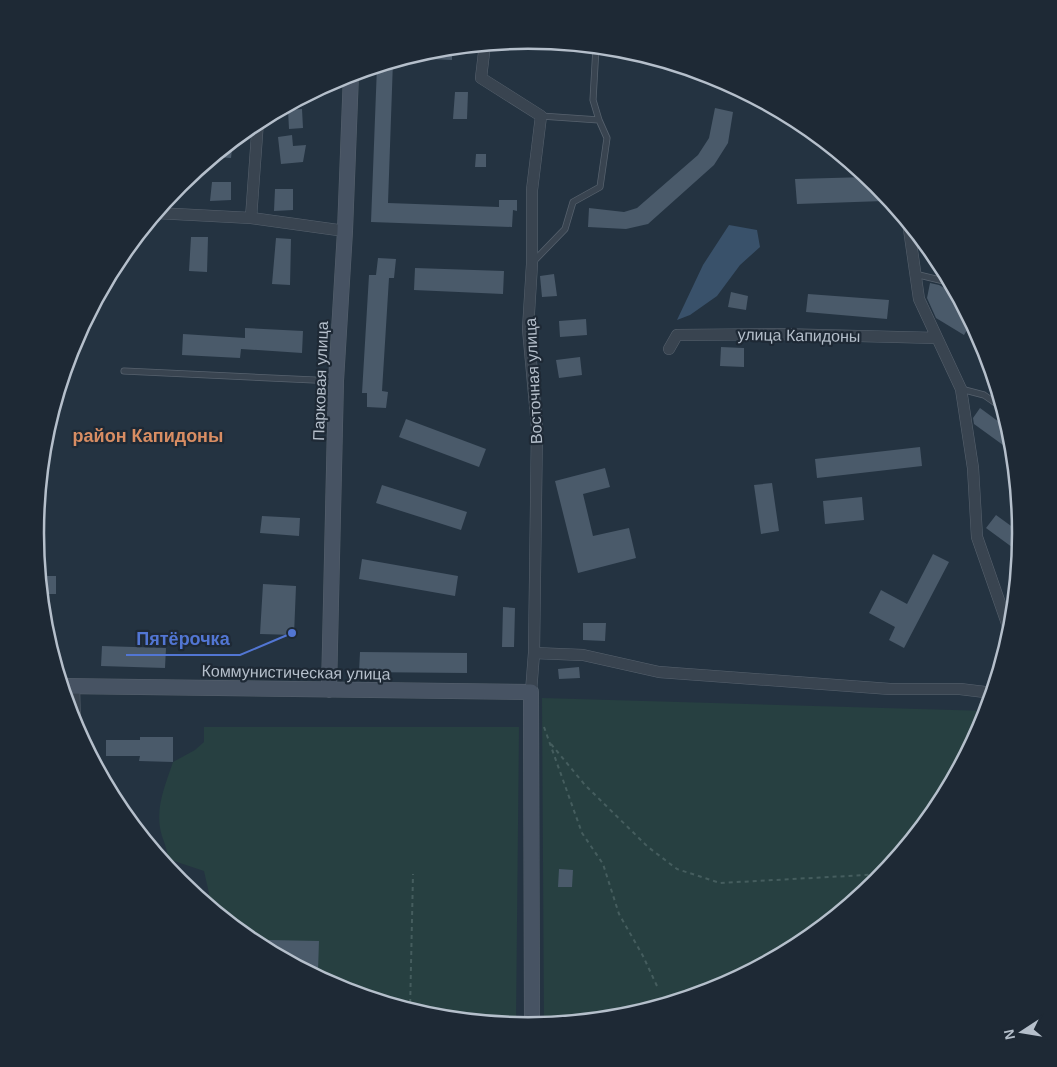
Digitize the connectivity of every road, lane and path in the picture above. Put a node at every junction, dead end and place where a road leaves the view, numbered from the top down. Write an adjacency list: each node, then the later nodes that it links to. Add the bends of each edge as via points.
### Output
1 (484, 51): 4 (street, via 481,78)
2 (596, 54): 5 (lane, via 593,100)
3 (351, 83): 9 (street, Парковая улица)
4 (541, 116): 5 (lane); 11 (street, Восточная улица, via 532,190)
5 (599, 120): 11 (lane, via 607,138 600,187 573,202 565,229)
6 (257, 131): 8 (street)
7 (165, 213): 8 (street)
8 (251, 218): 9 (street)
9 (345, 231): 17 (street, Парковая улица)
10 (910, 234): 12 (street)
11 (532, 264): 21 (street, Восточная улица, via 528,329 537,427)
12 (915, 274): 13 (lane); 14 (street, via 918,298)
13 (942, 281)
14 (938, 338): 15 (street, улица Капидоны, via 677,335); 18 (street)
15 (669, 349)
16 (124, 371): 17 (lane)
17 (336, 381): 23 (street, Парковая улица)
18 (961, 388): 19 (lane, via 984,395); 20 (street, via 973,468 977,537)
19 (996, 404)
20 (1005, 619)
21 (534, 653): 24 (street, Восточная улица); 25 (street, via 583,656 659,672 890,689)
22 (68, 686): 23 (street, Коммунистическая улица)
23 (329, 690): 24 (street, Коммунистическая улица)
24 (531, 692): 32 (street)
25 (987, 692)
26 (544, 727): 27 (path)
27 (551, 744): 29 (path, via 585,785 648,847 677,869 720,883); 30 (path, via 582,833 603,864 619,914 644,956)
28 (413, 874): 31 (path)
29 (872, 875)
30 (657, 986)
31 (410, 1004)
32 (532, 1018)

